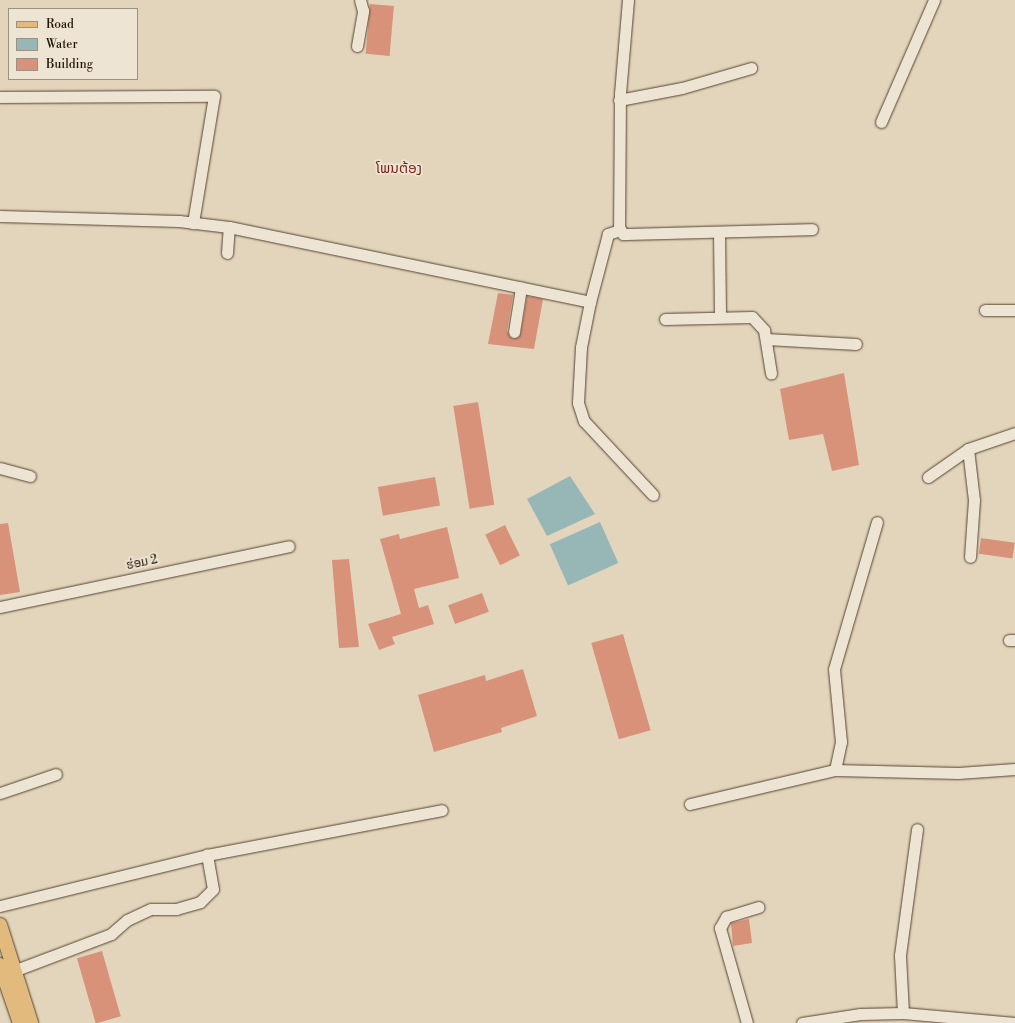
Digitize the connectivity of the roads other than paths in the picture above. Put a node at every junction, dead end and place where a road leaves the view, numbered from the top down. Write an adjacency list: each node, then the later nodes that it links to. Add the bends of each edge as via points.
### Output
1 (360, 0): 4 (street, via 363,11)
2 (628, 0): 7 (street)
3 (934, 0): 8 (street)
4 (357, 46)
5 (750, 68): 7 (street, via 682,88)
6 (0, 97): 10 (street, via 214,96)
7 (620, 100): 13 (street)
8 (880, 122)
9 (0, 216): 10 (street)
10 (193, 223): 11 (street)
11 (229, 228): 15 (street); 16 (street)
12 (812, 229): 14 (street)
13 (620, 230): 14 (street, via 625,236); 17 (street, via 608,234)
14 (719, 232): 20 (street)
15 (227, 253)
16 (521, 288): 17 (street); 22 (street)
17 (590, 302): 31 (street, via 578,382 580,413)
18 (986, 310): 19 (street)
19 (1015, 310)
20 (720, 316): 21 (street); 23 (street, via 752,316 761,325)
21 (665, 319)
22 (514, 332)
23 (766, 339): 24 (street); 25 (street)
24 (856, 344)
25 (771, 373)
26 (1015, 433): 27 (street)
27 (968, 449): 30 (street); 34 (street, via 974,500)
28 (0, 468): 29 (street)
29 (30, 476)
30 (928, 477)
31 (653, 495)
32 (877, 522): 37 (street, via 834,669 841,742)
33 (289, 546): 35 (street, ຮ່ອມ 2)
34 (970, 557)
35 (0, 606)
36 (1015, 768): 37 (street, via 958,773)
37 (835, 770): 40 (street)
38 (56, 774): 39 (street)
39 (0, 793)
40 (690, 804)
41 (442, 810): 43 (street)
42 (917, 829): 48 (street, via 900,955)
43 (207, 855): 44 (street); 47 (street, via 213,889 200,902 176,909 151,909 127,920 111,934)
44 (0, 906)
45 (758, 907): 53 (street, via 726,917 720,928)
46 (0, 925): 47 (main road)
47 (4, 971): 51 (main road); 52 (main road)
48 (903, 1013): 49 (street); 50 (street, via 860,1014)
49 (928, 1019): 54 (street)
50 (808, 1022)
51 (20, 1023)
52 (31, 1023)
53 (747, 1023)
54 (1015, 1023)

